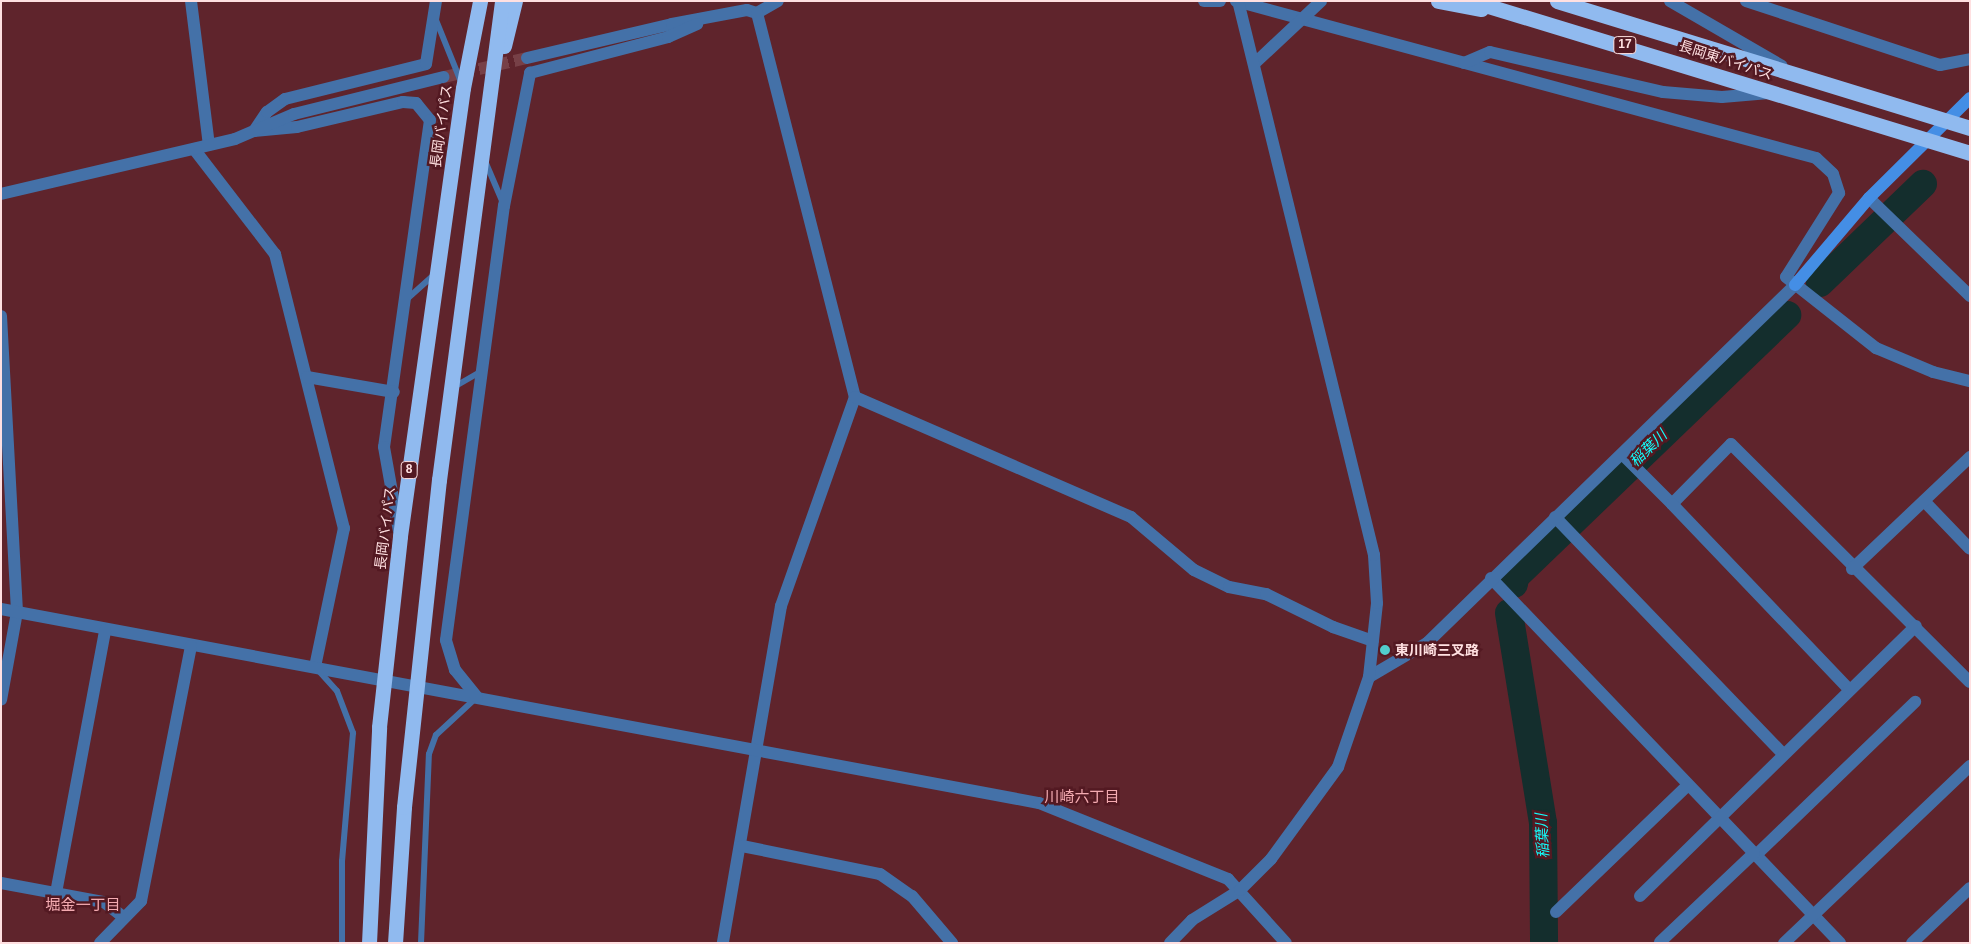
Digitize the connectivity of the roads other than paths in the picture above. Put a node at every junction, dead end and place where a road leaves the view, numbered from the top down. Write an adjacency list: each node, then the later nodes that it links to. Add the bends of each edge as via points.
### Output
1 (192, 1): 38 (street)
2 (436, 1): 19 (street)
3 (469, 1): 30 (highway)
4 (480, 1): 30 (highway, 長岡バイパス / 8)
5 (502, 1): 32 (highway)
6 (515, 1): 32 (highway)
7 (778, 1): 18 (street)
8 (1204, 1): 9 (street)
9 (1220, 1)
10 (1321, 1): 21 (street)
11 (1438, 1): 22 (highway, 17)
12 (1472, 1): 22 (highway, 長岡東バイパス / 17)
13 (1557, 1): 23 (highway, 長岡東バイパス / 17)
14 (1582, 1): 23 (highway, 17)
15 (1670, 1): 28 (street)
16 (1746, 1): 25 (street, via 1940,65)
17 (1238, 2): 21 (street); 27 (street)
18 (757, 12): 20 (street); 55 (street)
19 (434, 15): 30 (lane); 36 (street, via 426,64 284,100 267,112)
20 (716, 15): 24 (street); 44 (street, via 668,36 530,73)
21 (1307, 18): 26 (street); 27 (street)
22 (1537, 18): 31 (highway, 長岡東バイパス / 17)
23 (1636, 22): 28 (highway, 長岡東バイパス / 17)
24 (527, 58)
25 (1970, 60)
26 (1464, 63): 31 (street, via 1490,52 1698,97); 46 (street, via 1816,158 1834,174 1839,193 1786,277)
27 (1254, 64): 69 (street, via 1374,555 1378,602)
28 (1786, 69): 34 (highway, 長岡東バイパス / 17)
29 (444, 77): 36 (street, via 294,114)
30 (463, 88): 45 (highway, 長岡バイパス / 8)
31 (1777, 93): 37 (highway, 長岡東バイパス / 17)
32 (488, 100): 41 (highway)
33 (1967, 103): 34 (street)
34 (1946, 120): 35 (highway, 長岡東バイパス / 17); 37 (street)
35 (1970, 128)
36 (254, 131): 38 (street); 48 (street, via 297,127 402,102 416,103 426,111 430,120)
37 (1928, 138): 40 (highway, 長岡東バイパス / 17); 43 (street)
38 (209, 145): 39 (street)
39 (194, 149): 42 (street); 51 (street, via 275,254)
40 (1970, 153)
41 (483, 158): 44 (lane); 53 (highway)
42 (1, 194)
43 (1869, 198): 46 (street); 47 (street)
44 (504, 206): 50 (street)
45 (437, 274): 48 (lane); 61 (highway, 長岡バイパス / 8)
46 (1795, 285): 52 (street, via 1876,348 1933,372); 56 (street)
47 (1970, 296)
48 (407, 299): 54 (street)
49 (1, 316): 66 (street)
50 (480, 372): 53 (lane); 77 (street, via 446,640 455,670)
51 (307, 377): 54 (street); 71 (street, via 344,528)
52 (1970, 381)
53 (454, 387): 75 (highway, via 439,480)
54 (394, 392): 61 (street, via 384,447)
55 (855, 397): 69 (street, via 1131,517 1194,570 1229,587 1266,594 1333,627); 80 (street, via 781,606)
56 (1623, 455): 59 (street); 60 (street)
57 (1970, 457): 58 (street)
58 (1924, 501): 62 (street); 63 (street)
59 (1672, 504): 63 (street, via 1731,444); 76 (street)
60 (1555, 518): 64 (street); 81 (street)
61 (400, 536): 73 (highway, 長岡バイパス / 8)
62 (1970, 549)
63 (1852, 568): 67 (street)
64 (1491, 578): 72 (street, via 1427,643); 83 (street)
65 (1, 609): 66 (street)
66 (17, 612): 68 (street); 78 (street)
67 (1916, 626): 74 (street); 76 (street)
68 (105, 631): 70 (street); 90 (street)
69 (1373, 641): 72 (street)
70 (191, 646): 71 (street); 94 (street, via 141,901)
71 (315, 667): 73 (street); 97 (lane, via 337,691 352,733 342,861)
72 (1369, 677): 89 (street, via 1338,768 1271,859)
73 (386, 680): 75 (street); 98 (highway, 長岡バイパス / 8, via 379,727)
74 (1970, 682)
75 (417, 685): 77 (street); 99 (highway)
76 (1850, 690): 81 (street)
77 (477, 697): 80 (street); 100 (lane, via 436,735 428,754)
78 (1, 700)
79 (1915, 702): 86 (street)
80 (760, 751): 85 (street); 89 (street, via 1039,804 1194,864 1228,879)
81 (1782, 754): 84 (street)
82 (1970, 766): 93 (street)
83 (1688, 784): 84 (street); 92 (street)
84 (1719, 816): 86 (street); 91 (street)
85 (742, 846): 101 (street); 102 (street, via 880,874 912,896)
86 (1755, 854): 93 (street); 95 (street)
87 (1, 883): 90 (street)
88 (1970, 888): 107 (street)
89 (1240, 890): 103 (street, via 1192,920); 104 (street)
90 (56, 893): 94 (street, via 104,902)
91 (1640, 896)
92 (1556, 912)
93 (1814, 916): 105 (street); 106 (street)
94 (124, 917): 96 (street)
95 (1660, 942)
96 (100, 943)
97 (342, 943)
98 (369, 943)
99 (395, 943)
100 (421, 943)
101 (723, 943)
102 (952, 943)
103 (1170, 943)
104 (1286, 943)
105 (1784, 943)
106 (1840, 943)
107 (1912, 943)

